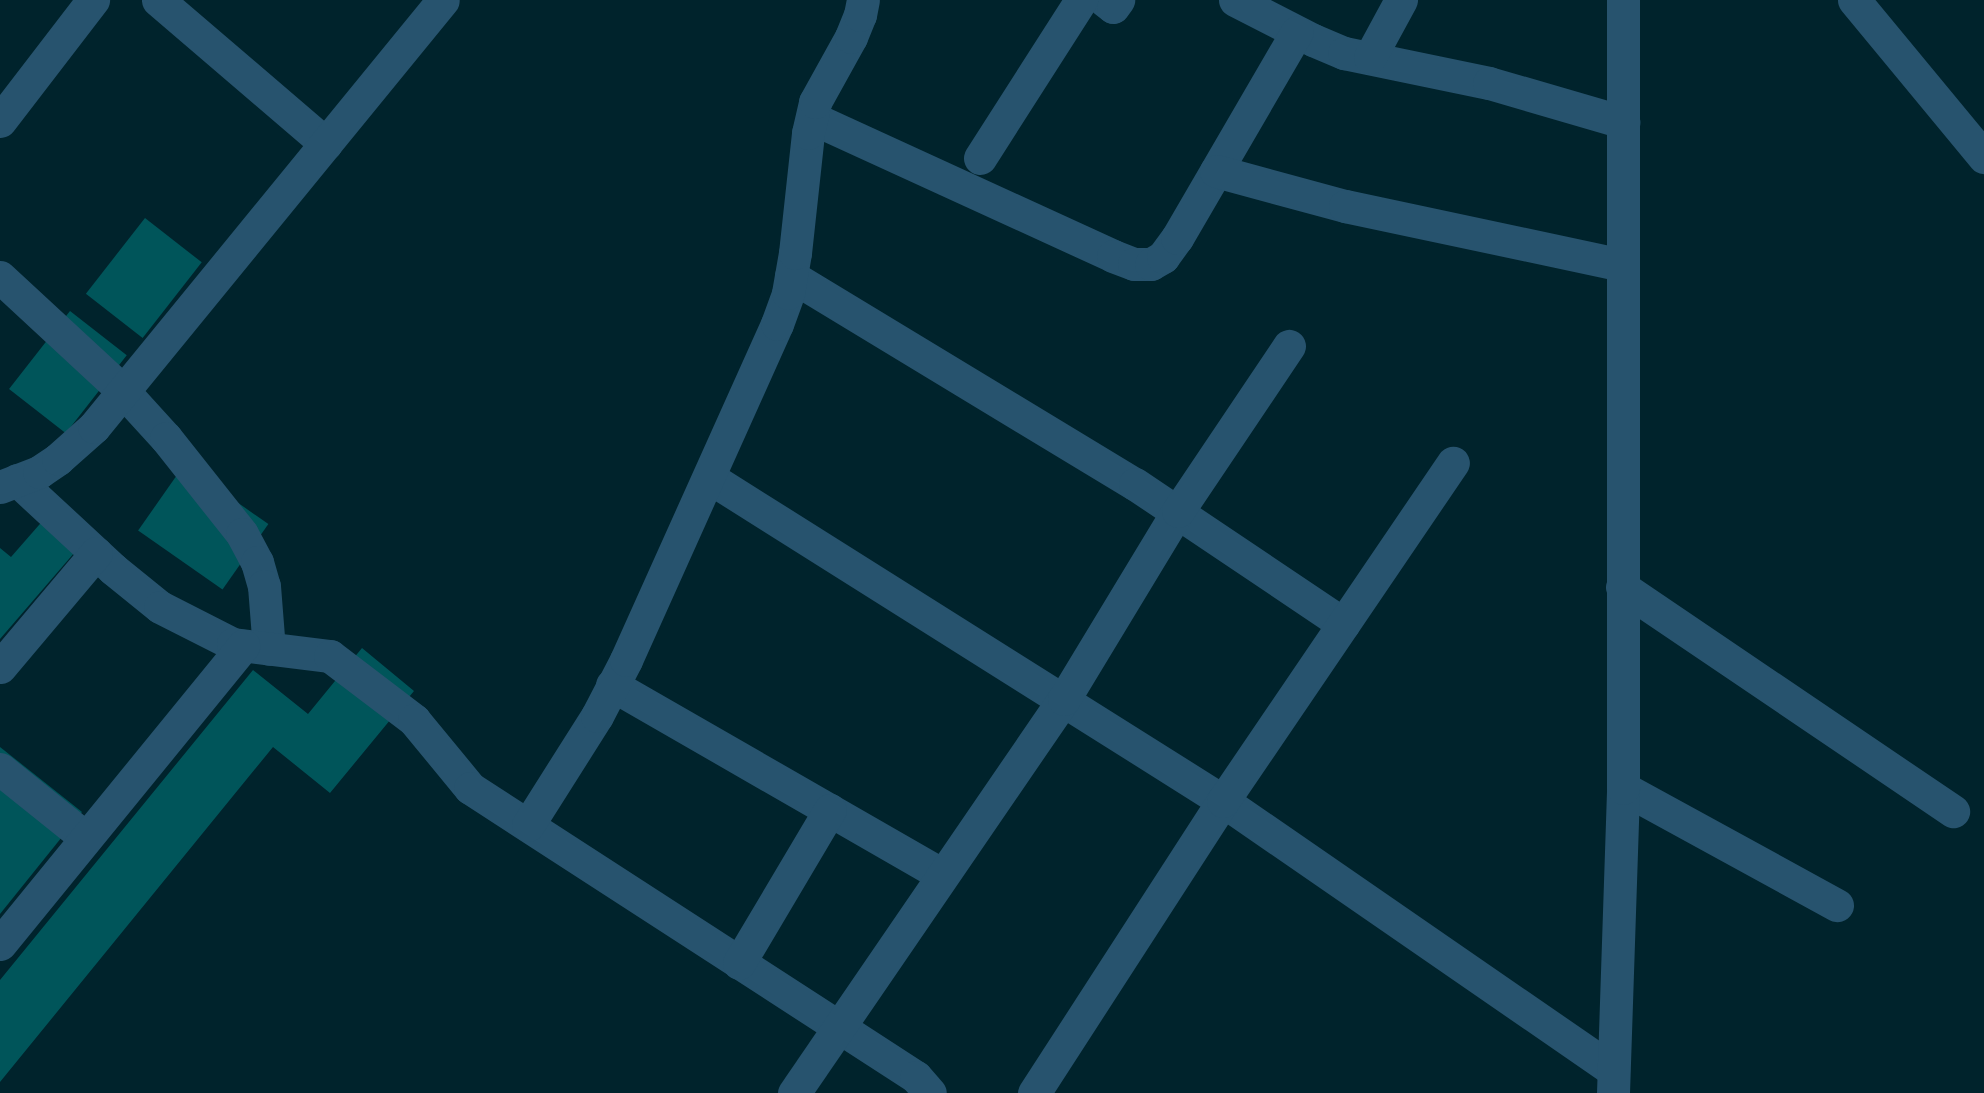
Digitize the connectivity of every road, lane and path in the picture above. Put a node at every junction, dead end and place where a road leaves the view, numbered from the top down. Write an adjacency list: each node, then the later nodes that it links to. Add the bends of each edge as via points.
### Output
1 (93, 0): 15 (street)
2 (158, 0): 17 (street)
3 (863, 0): 14 (street, via 854,30 815,102)
4 (1081, 0): 19 (street)
5 (1104, 0): 6 (street, via 1113,7)
6 (1118, 0)
7 (1235, 0): 12 (street)
8 (1401, 0): 13 (street)
9 (1623, 0): 16 (street)
10 (1854, 0): 18 (street)
11 (433, 4): 17 (street)
12 (1297, 32): 13 (street, via 1344,52); 20 (street)
13 (1370, 57): 16 (street, via 1510,88)
14 (812, 118): 20 (street, via 1134,264 1151,264 1163,257); 22 (street)
15 (0, 121)
16 (1623, 122): 21 (street)
17 (326, 144): 25 (street)
18 (1984, 157)
19 (980, 158)
20 (1216, 171): 21 (street, via 1345,206)
21 (1623, 265): 31 (street)
22 (791, 276): 27 (street, via 777,324); 29 (street)
23 (0, 277): 25 (street)
24 (1289, 346): 29 (street)
25 (124, 392): 28 (street, via 94,427 58,459); 33 (street, via 242,534 257,562 264,586)
26 (1453, 463): 32 (street)
27 (710, 478): 35 (street); 36 (street)
28 (9, 484): 30 (street)
29 (1178, 511): 32 (street); 36 (street)
30 (96, 553): 33 (street, via 160,607 232,644); 34 (street)
31 (1622, 587): 38 (street); 41 (street)
32 (1343, 624): 39 (street)
33 (256, 648): 42 (street, via 330,656 414,720 470,788); 43 (street)
34 (0, 667)
35 (612, 685): 40 (street); 42 (street, via 597,716)
36 (1064, 699): 39 (street); 44 (street)
37 (0, 769): 43 (street)
38 (1623, 788): 45 (street); 49 (street)
39 (1223, 801): 49 (street); 52 (street)
40 (830, 810): 44 (street); 47 (street)
41 (1953, 811)
42 (528, 825): 47 (street)
43 (86, 838): 46 (street)
44 (942, 875): 48 (street)
45 (1837, 905)
46 (0, 944)
47 (739, 963): 48 (street)
48 (837, 1027): 50 (street); 51 (street, via 916,1077)
49 (1613, 1081)
50 (794, 1093)
51 (930, 1093)
52 (1034, 1093)

